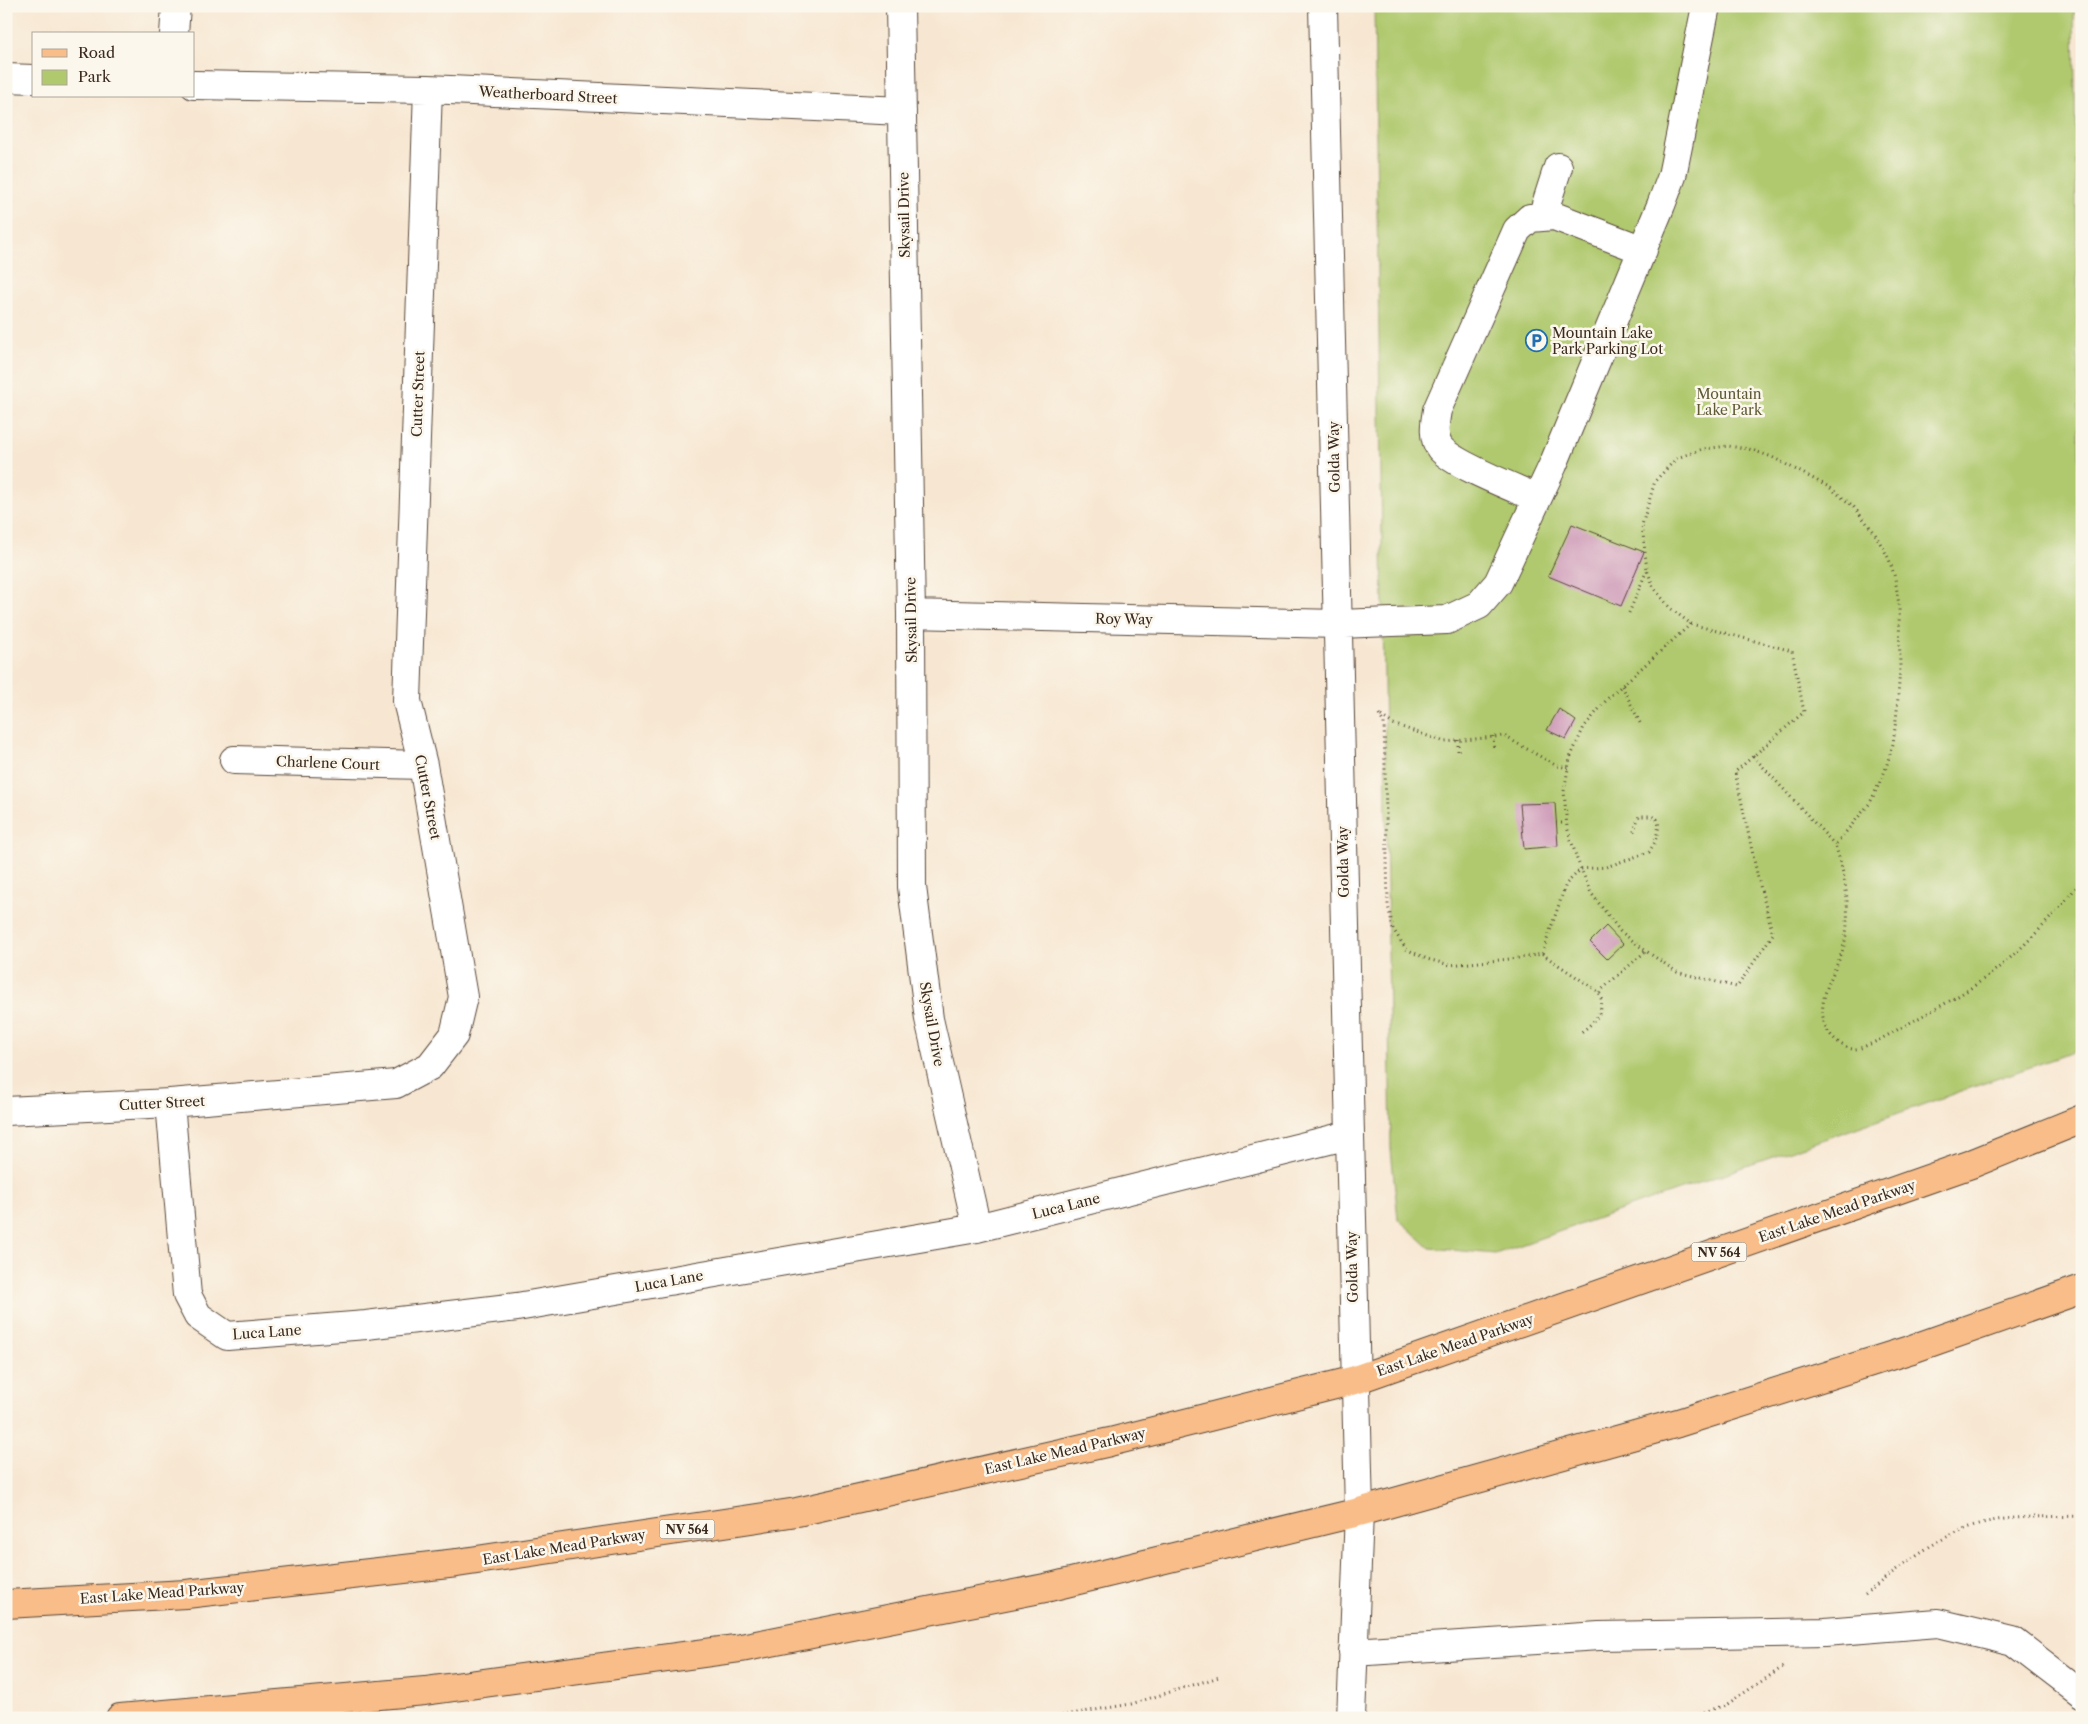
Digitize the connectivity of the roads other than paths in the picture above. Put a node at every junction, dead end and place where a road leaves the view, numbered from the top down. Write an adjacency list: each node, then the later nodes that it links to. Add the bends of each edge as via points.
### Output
1 (176, 6): 5 (street)
2 (900, 6): 10 (street, Skysail Drive)
3 (1323, 6): 16 (street, Golda Way)
4 (1706, 6): 13 (street, Roy Way, via 1672,176)
5 (174, 32)
6 (6, 78): 7 (street)
7 (32, 79)
8 (195, 84): 9 (street, Weatherboard Street)
9 (428, 89): 10 (street, Weatherboard Street); 18 (street, Cutter Street, via 407,701)
10 (902, 111): 15 (street, Skysail Drive)
11 (1558, 167): 12 (street)
12 (1542, 217): 13 (street, via 1554,216); 14 (street, via 1530,218 1517,230 1438,410 1434,427 1439,446 1451,458)
13 (1643, 250): 14 (street, Roy Way)
14 (1538, 498): 16 (street, Roy Way, via 1498,583 1479,605 1447,620)
15 (911, 614): 16 (street, Roy Way); 23 (street, Skysail Drive, via 912,887 928,1019)
16 (1338, 624): 22 (street, Golda Way)
17 (234, 760): 18 (street, Charlene Court)
18 (423, 765): 19 (street, Cutter Street, via 463,997 454,1035 430,1066 396,1084)
19 (170, 1103): 20 (street, Cutter Street); 23 (street, Luca Lane, via 187,1295 198,1316 227,1336 517,1308)
20 (6, 1110)
21 (2082, 1119): 25 (main road, East Lake Mead Parkway / NV 564, via 1971,1164)
22 (1349, 1135): 23 (street, Luca Lane); 25 (street, Golda Way)
23 (977, 1228)
24 (2082, 1289): 26 (main road, via 1908,1350 1678,1423)
25 (1355, 1380): 26 (street, Golda Way); 27 (main road, East Lake Mead Parkway / NV 564, via 1110,1442 797,1512 447,1565 186,1594)
26 (1359, 1512): 28 (street, Golda Way); 30 (main road, via 1050,1587 741,1648 425,1691)
27 (6, 1604)
28 (1354, 1652): 29 (street, via 1599,1636 1825,1632 1938,1623 2013,1641); 31 (street, Golda Way)
29 (2082, 1694)
30 (120, 1718)
31 (1351, 1718)

